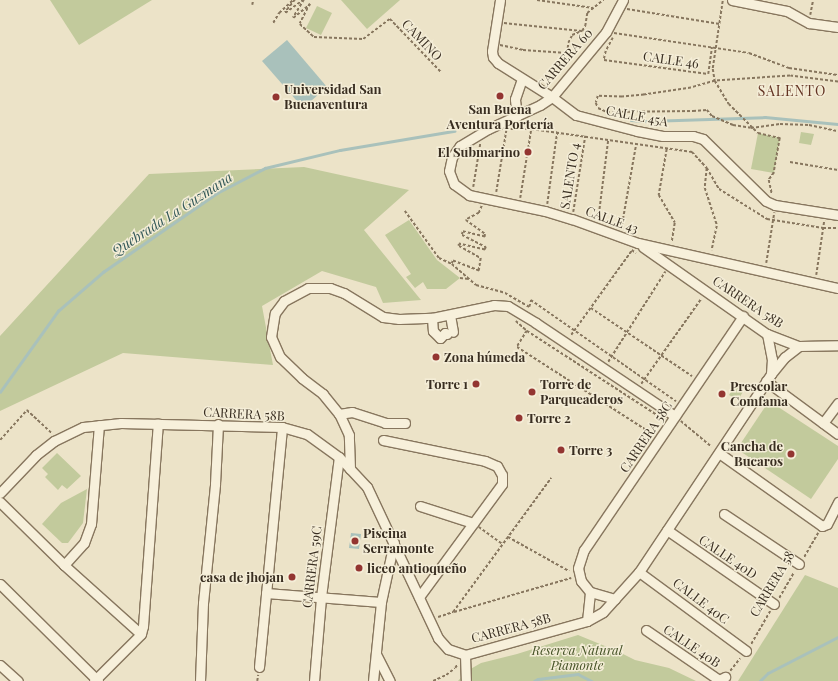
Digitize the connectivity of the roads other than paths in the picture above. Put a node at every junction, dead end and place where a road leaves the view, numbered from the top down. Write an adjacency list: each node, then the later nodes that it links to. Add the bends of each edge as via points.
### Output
1 (500, 0): 5 (street, CALLE 45A, via 493,57)
2 (732, 0): 4 (street, via 787,11 809,23)
3 (621, 4): 6 (street, CARRERA 60, via 606,32)
4 (838, 27)
5 (522, 79): 6 (street, CALLE 45A); 7 (street, via 515,99)
6 (552, 97): 7 (street, CARRERA 60); 9 (street, CALLE 45A, via 576,115 604,123 663,136 693,136 703,139 766,201 775,205)
7 (517, 116): 8 (street, CARRERA 60)
8 (488, 129): 10 (street, CALLE 43, via 460,146 452,157 449,171 454,184 471,196 545,211)
9 (838, 215)
10 (638, 244): 11 (street, CALLE 43); 13 (street, CARRERA 58B)
11 (838, 288)
12 (450, 315): 14 (street); 14 (street, via 450,333 445,333 440,338 433,331); 21 (street, via 494,304 508,306)
13 (743, 316): 15 (street, CARRERA 58B); 21 (street, CARRERA 58C)
14 (432, 318): 20 (street, via 383,317 344,293 330,288 308,288 284,301 275,313 271,337 280,357 323,394)
15 (767, 334): 17 (street, CARRERA 58B); 18 (street, via 772,360)
16 (838, 345): 17 (street)
17 (799, 346): 18 (street, CARRERA 58B, via 785,357)
18 (769, 377): 23 (street); 30 (street, CARRERA 58B)
19 (838, 403): 23 (street)
20 (339, 414): 22 (street, via 352,412 385,423); 32 (street, via 349,435)
21 (675, 416): 45 (street, CARRERA 58C, via 584,550 578,576)
22 (405, 423)
23 (822, 423): 28 (street)
24 (158, 424): 25 (street, CARRERA 58B); 26 (street, CARRERA 58B); 54 (street)
25 (218, 424): 27 (street, CARRERA 58B); 63 (street, via 215,484 203,603)
26 (99, 425): 33 (street, CARRERA 58B, via 84,427 58,439 36,455); 42 (street, via 91,524 84,543)
27 (282, 426): 31 (street, CARRERA 58B, via 307,434); 46 (street)
28 (838, 434)
29 (383, 440): 38 (street, via 486,461 497,466 502,475 502,484)
30 (719, 453): 35 (street, via 822,526 827,524); 39 (street, CARRERA 58B)
31 (339, 457): 32 (street, CARRERA 58B); 47 (street, CARRERA 59C)
32 (350, 469): 40 (street, CARRERA 58B, via 367,487)
33 (0, 493)
34 (0, 502): 42 (street)
35 (838, 502)
36 (420, 506): 38 (street)
37 (724, 514): 41 (street)
38 (473, 523): 48 (street)
39 (667, 530): 43 (street, CARRERA 58B); 51 (street, CALLE 40D)
40 (394, 542): 48 (street, CARRERA 58B); 50 (street)
41 (799, 564)
42 (64, 565): 54 (street)
43 (639, 572): 49 (street, CARRERA 58B); 55 (street, CALLE 40C)
44 (0, 584): 61 (street)
45 (590, 592): 49 (street); 52 (street)
46 (266, 593): 47 (street); 59 (street)
47 (321, 597): 50 (street); 64 (street, CARRERA 59C)
48 (419, 597): 57 (street, CARRERA 58B, via 438,638 448,649)
49 (615, 599): 52 (street, CARRERA 58B, via 603,612)
50 (381, 602): 56 (street)
51 (774, 604)
52 (587, 621): 57 (street, CARRERA 58B)
53 (646, 630): 60 (street, CALLE 40B, via 718,680)
54 (141, 634): 61 (street)
55 (746, 651)
56 (376, 654): 65 (street); 66 (street)
57 (463, 654): 67 (street)
58 (0, 665): 62 (street)
59 (259, 667)
60 (725, 677)
61 (96, 680)
62 (18, 681)
63 (200, 681)
64 (314, 681)
65 (373, 681)
66 (390, 681)
67 (466, 681)

